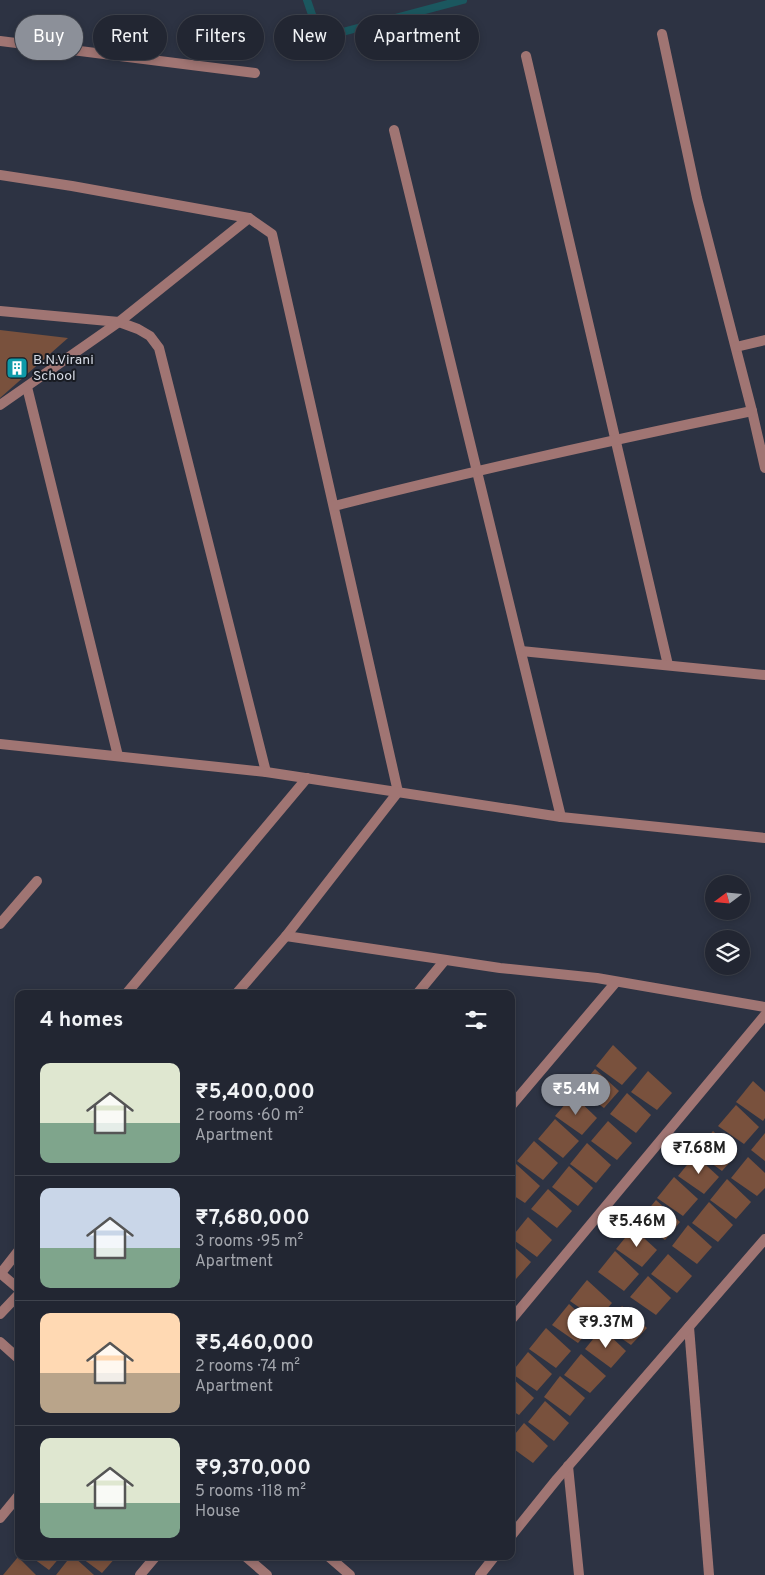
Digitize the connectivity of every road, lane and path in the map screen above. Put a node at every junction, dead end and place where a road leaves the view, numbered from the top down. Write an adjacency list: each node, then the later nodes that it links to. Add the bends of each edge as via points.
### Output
1 (662, 34): 11 (street, via 696,198)
2 (0, 41): 4 (street)
3 (526, 56): 15 (street)
4 (255, 73)
5 (394, 130): 17 (street)
6 (0, 175): 7 (street)
7 (249, 218): 9 (street); 18 (street, via 272,234)
8 (0, 311): 9 (street)
9 (119, 322): 12 (street); 24 (street, via 150,336 159,348)
10 (765, 340): 11 (street)
11 (736, 347): 14 (street)
12 (27, 387): 13 (street); 23 (street)
13 (0, 406)
14 (752, 412): 15 (street); 16 (street)
15 (615, 439): 17 (street); 20 (street)
16 (765, 468)
17 (477, 470): 18 (street); 19 (street)
18 (334, 506): 26 (street)
19 (521, 651): 20 (street); 27 (street)
20 (668, 666): 21 (street)
21 (765, 676)
22 (0, 744): 23 (street)
23 (118, 756): 24 (street)
24 (266, 772): 25 (street)
25 (307, 778): 26 (street); 34 (street)
26 (398, 792): 27 (street); 31 (street)
27 (561, 817): 28 (street)
28 (765, 838)
29 (37, 881): 30 (street)
30 (0, 924)
31 (286, 936): 32 (street); 35 (street)
32 (444, 960): 33 (street); 36 (street)
33 (616, 982): 37 (street); 39 (street)
34 (129, 990)
35 (239, 990)
36 (420, 990)
37 (765, 1007)
38 (765, 1015): 46 (street)
39 (515, 1101)
40 (765, 1239): 47 (street)
41 (15, 1255): 42 (street)
42 (0, 1273): 43 (street)
43 (15, 1286)
44 (15, 1298): 45 (street)
45 (0, 1314)
46 (515, 1315)
47 (689, 1327): 50 (street); 63 (street)
48 (0, 1342): 49 (street)
49 (15, 1355)
50 (568, 1466): 53 (street); 62 (street)
51 (15, 1500): 52 (street)
52 (0, 1518)
53 (515, 1531)
54 (153, 1560): 58 (street)
55 (250, 1560): 59 (street)
56 (333, 1560): 60 (street)
57 (492, 1560): 61 (street)
58 (140, 1575)
59 (267, 1575)
60 (350, 1575)
61 (480, 1575)
62 (579, 1575)
63 (709, 1575)

